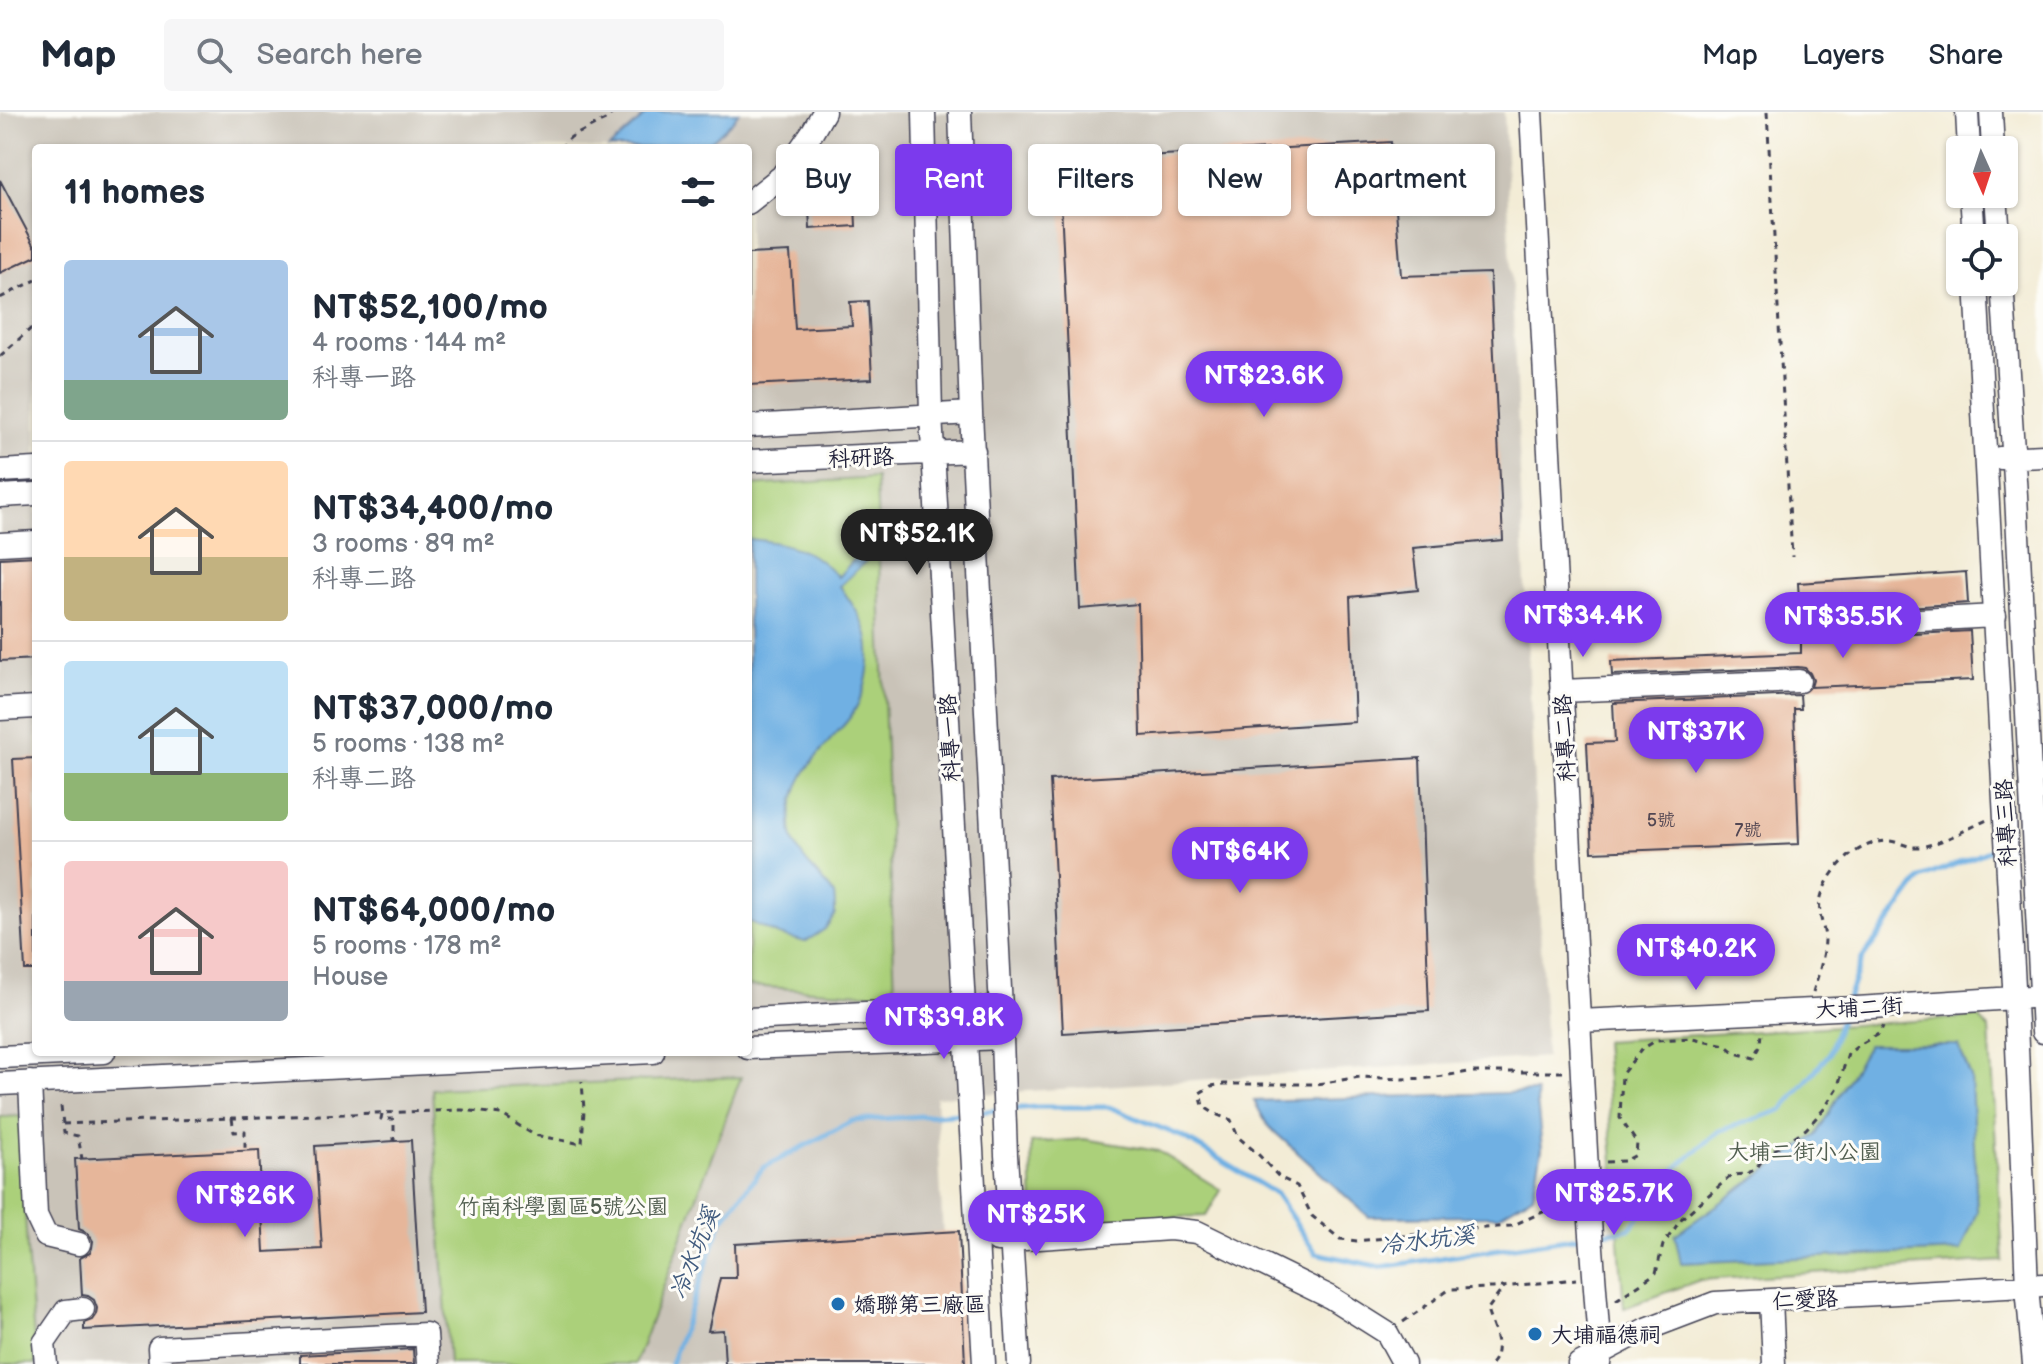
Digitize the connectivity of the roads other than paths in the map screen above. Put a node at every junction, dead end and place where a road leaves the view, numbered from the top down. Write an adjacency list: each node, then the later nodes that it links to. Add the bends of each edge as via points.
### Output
1 (824, 112): 9 (street, via 782,176)
2 (924, 112): 13 (street, 科專一路)
3 (960, 112): 12 (street, 科專一路)
4 (1531, 112): 31 (street, 科專二路)
5 (1967, 112): 7 (street)
6 (1991, 112): 8 (street)
7 (1968, 136)
8 (1992, 136)
9 (752, 200)
10 (1977, 296): 19 (street, 科專三路)
11 (2003, 296): 18 (street, 科專三路)
12 (971, 413): 13 (street, 科研路); 15 (street, 科專一路)
13 (931, 415): 14 (street, 科研路); 16 (street, 科專一路)
14 (752, 426)
15 (974, 451): 16 (street, 科研路); 38 (street, 科專一路)
16 (934, 454): 20 (street, 科研路); 37 (street, 科專一路)
17 (2043, 456): 18 (street)
18 (2013, 457): 19 (street); 27 (street, 科專三路)
19 (1986, 458): 28 (street, 科專三路)
20 (752, 461)
21 (32, 469): 22 (street)
22 (0, 471)
23 (32, 494): 24 (street)
24 (0, 496)
25 (32, 542): 26 (street)
26 (0, 544)
27 (2032, 593): 34 (street, 科專三路)
28 (1995, 616): 29 (street); 36 (street, 科專三路, via 1996,824 2008,870)
29 (1806, 626)
30 (1799, 681): 31 (street)
31 (1561, 691): 40 (street, 科專二路)
32 (32, 707): 33 (street)
33 (0, 709)
34 (2034, 715): 35 (street, 科專三路, via 2032,818)
35 (2043, 996): 36 (street, 大埔二街); 41 (street, 科專三路)
36 (2014, 998): 40 (street, 大埔二街); 53 (street, 科專三路)
37 (963, 1008): 38 (street); 39 (street); 43 (street, 科專一路)
38 (1001, 1009): 42 (street, 科專一路)
39 (752, 1019)
40 (1579, 1021): 57 (street, 科專二路, via 1580,1207)
41 (2043, 1032)
42 (1002, 1038): 43 (street); 50 (street, 科專一路)
43 (966, 1039): 44 (street); 51 (street, 科專一路)
44 (752, 1048)
45 (32, 1055): 47 (street)
46 (512, 1056): 48 (street)
47 (0, 1057)
48 (30, 1082): 49 (street); 52 (street, via 36,1215 46,1236)
49 (0, 1084)
50 (1011, 1240): 51 (street); 62 (street, 科專一路); 63 (street, via 1170,1229 1197,1232 1330,1297 1387,1333)
51 (977, 1242): 61 (street, 科專一路)
52 (79, 1244)
53 (2035, 1286): 54 (street, 仁愛路); 65 (street, 科專三路)
54 (1771, 1300): 57 (street, 仁愛路, via 1715,1303 1644,1330); 64 (street)
55 (83, 1309): 58 (street, via 66,1311 44,1343)
56 (288, 1353): 59 (street, via 159,1348); 60 (street, via 426,1334)
57 (1592, 1361)
58 (46, 1364)
59 (160, 1364)
60 (428, 1364)
61 (984, 1364)
62 (1019, 1364)
63 (1404, 1364)
64 (1774, 1364)
65 (2034, 1364)

